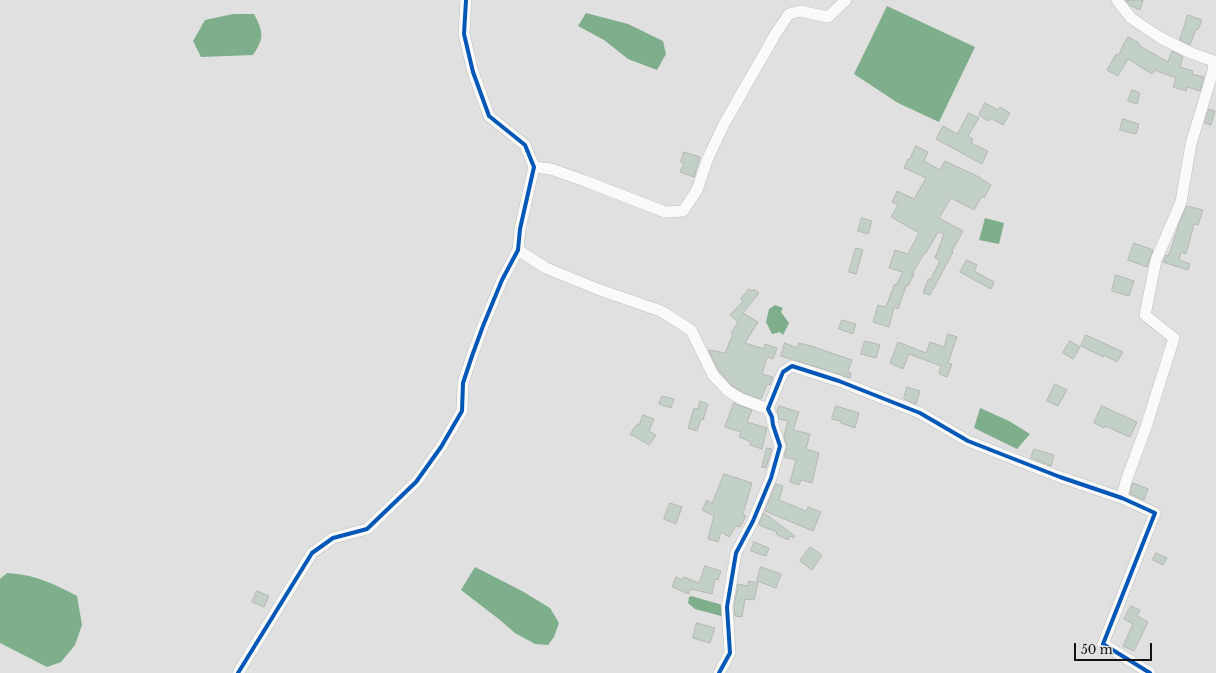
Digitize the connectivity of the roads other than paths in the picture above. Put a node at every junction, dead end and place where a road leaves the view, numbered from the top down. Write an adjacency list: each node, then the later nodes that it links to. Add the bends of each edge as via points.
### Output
1 (466, 0): 5 (street, via 464,34 473,72 489,116 525,145)
2 (846, 0): 5 (street, via 828,17 800,11 789,14 724,124 697,190 683,211 665,212 551,169)
3 (1117, 0): 4 (street, via 1131,18 1159,37)
4 (1215, 62): 8 (street, via 1191,144 1182,202 1156,260 1145,315 1174,338)
5 (534, 167): 6 (street, via 520,229)
6 (518, 250): 7 (street, via 546,268 661,311 691,330 712,375 728,391 741,399); 9 (street, via 502,280 472,356 463,384 462,411 441,447 416,482 367,529 333,538 312,553)
7 (768, 409): 8 (street, via 782,372 792,366 920,412 968,441); 10 (street, via 780,446 771,478 736,553 727,607 730,652)
8 (1122, 498): 11 (street, via 1155,513 1103,644)
9 (238, 673)
10 (718, 673)
11 (1150, 673)

